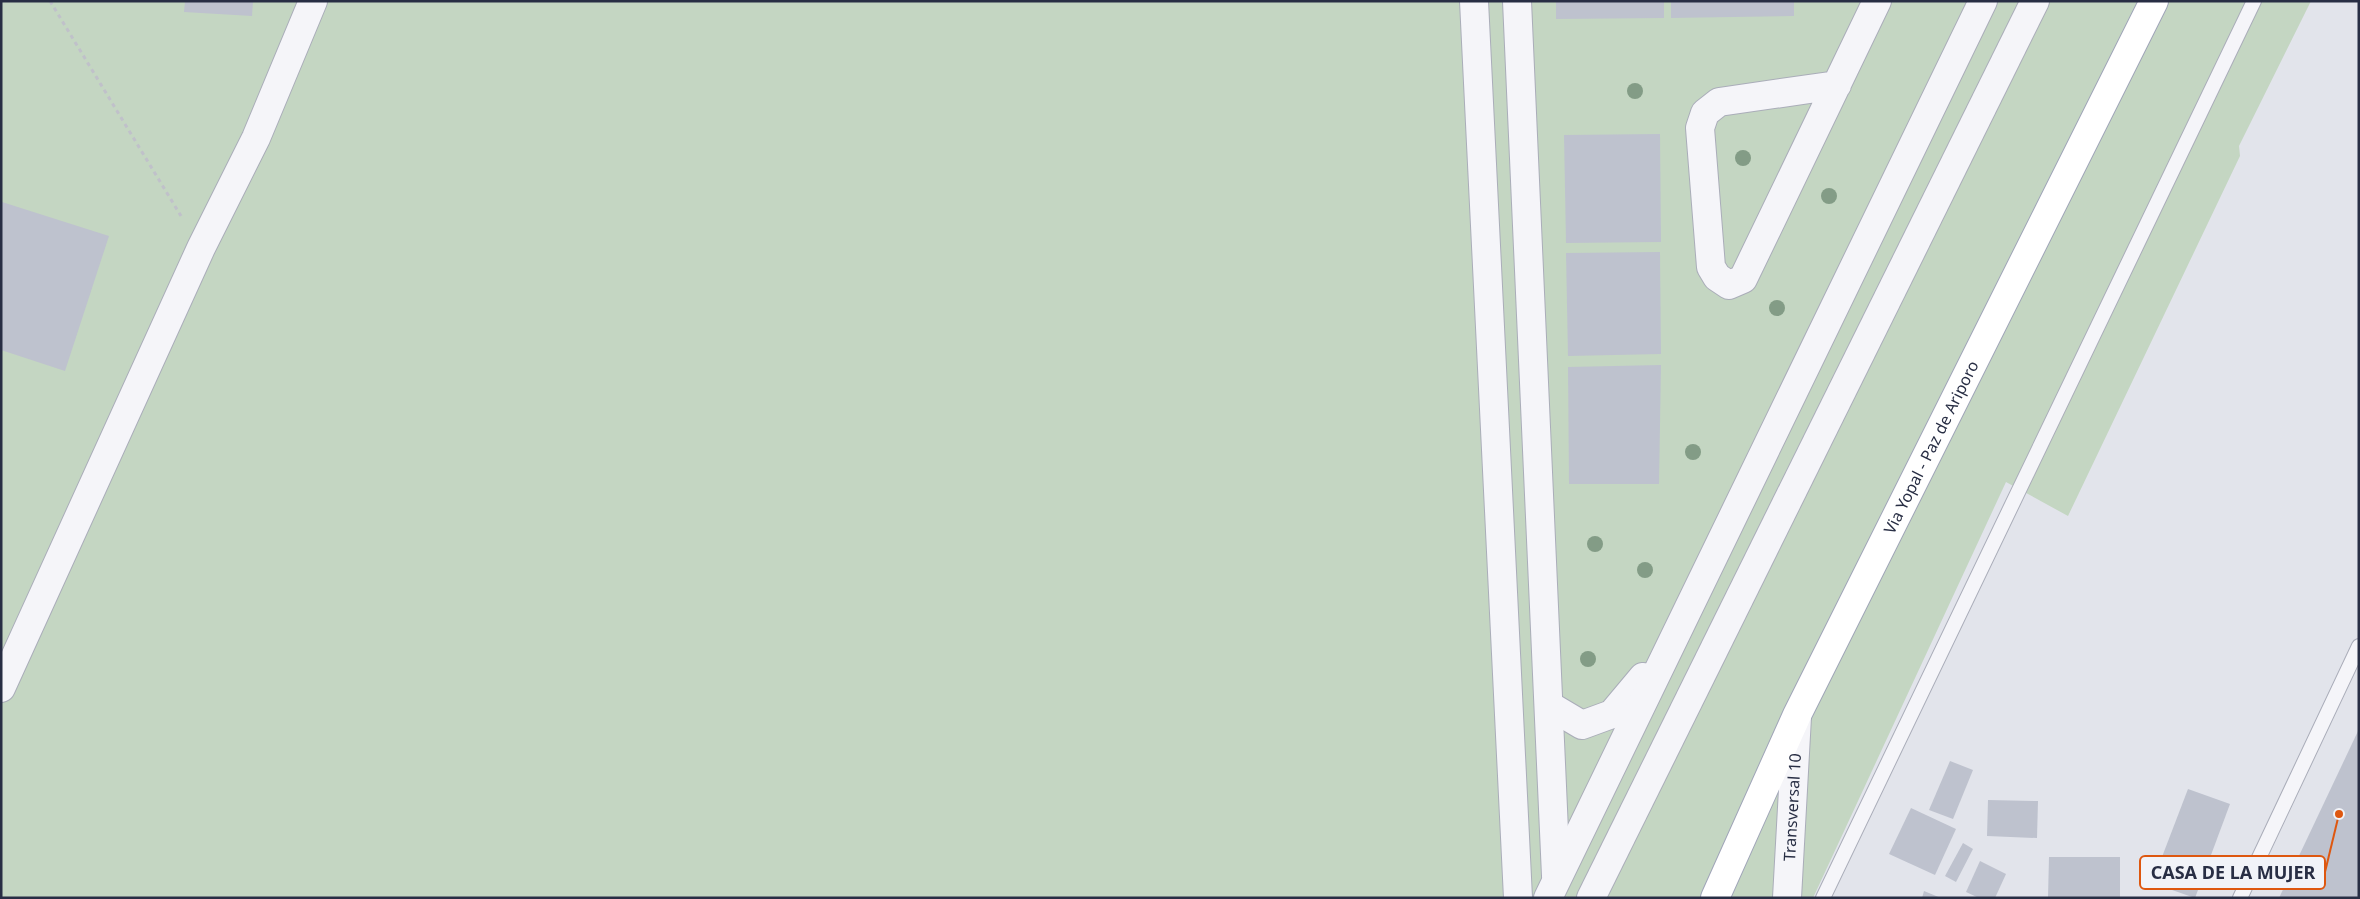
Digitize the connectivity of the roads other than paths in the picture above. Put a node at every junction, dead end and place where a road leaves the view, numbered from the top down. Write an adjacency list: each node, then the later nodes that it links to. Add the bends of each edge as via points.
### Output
1 (313, 1): 12 (street, via 256,138 201,248)
2 (1474, 1): 16 (street)
3 (1517, 1): 13 (street)
4 (1877, 1): 9 (street)
5 (1983, 1): 11 (street)
6 (2035, 1): 17 (street)
7 (2154, 1): 14 (main road, Via Yopal - Paz de Ariporo)
8 (2254, 1): 20 (lane)
9 (1837, 85): 9 (street, via 1743,279 1730,285 1717,278 1711,267 1700,128 1706,113 1719,102)
10 (2359, 646): 21 (lane)
11 (1667, 650): 13 (street, via 1612,714 1582,726); 15 (street)
12 (1, 688)
13 (1550, 706): 15 (street)
14 (1797, 715): 18 (main road, Via Yopal - Paz de Ariporo); 19 (street, Transversal 10)
15 (1553, 892)
16 (1518, 898)
17 (1591, 898)
18 (1715, 898)
19 (1787, 898)
20 (1823, 898)
21 (2240, 898)

